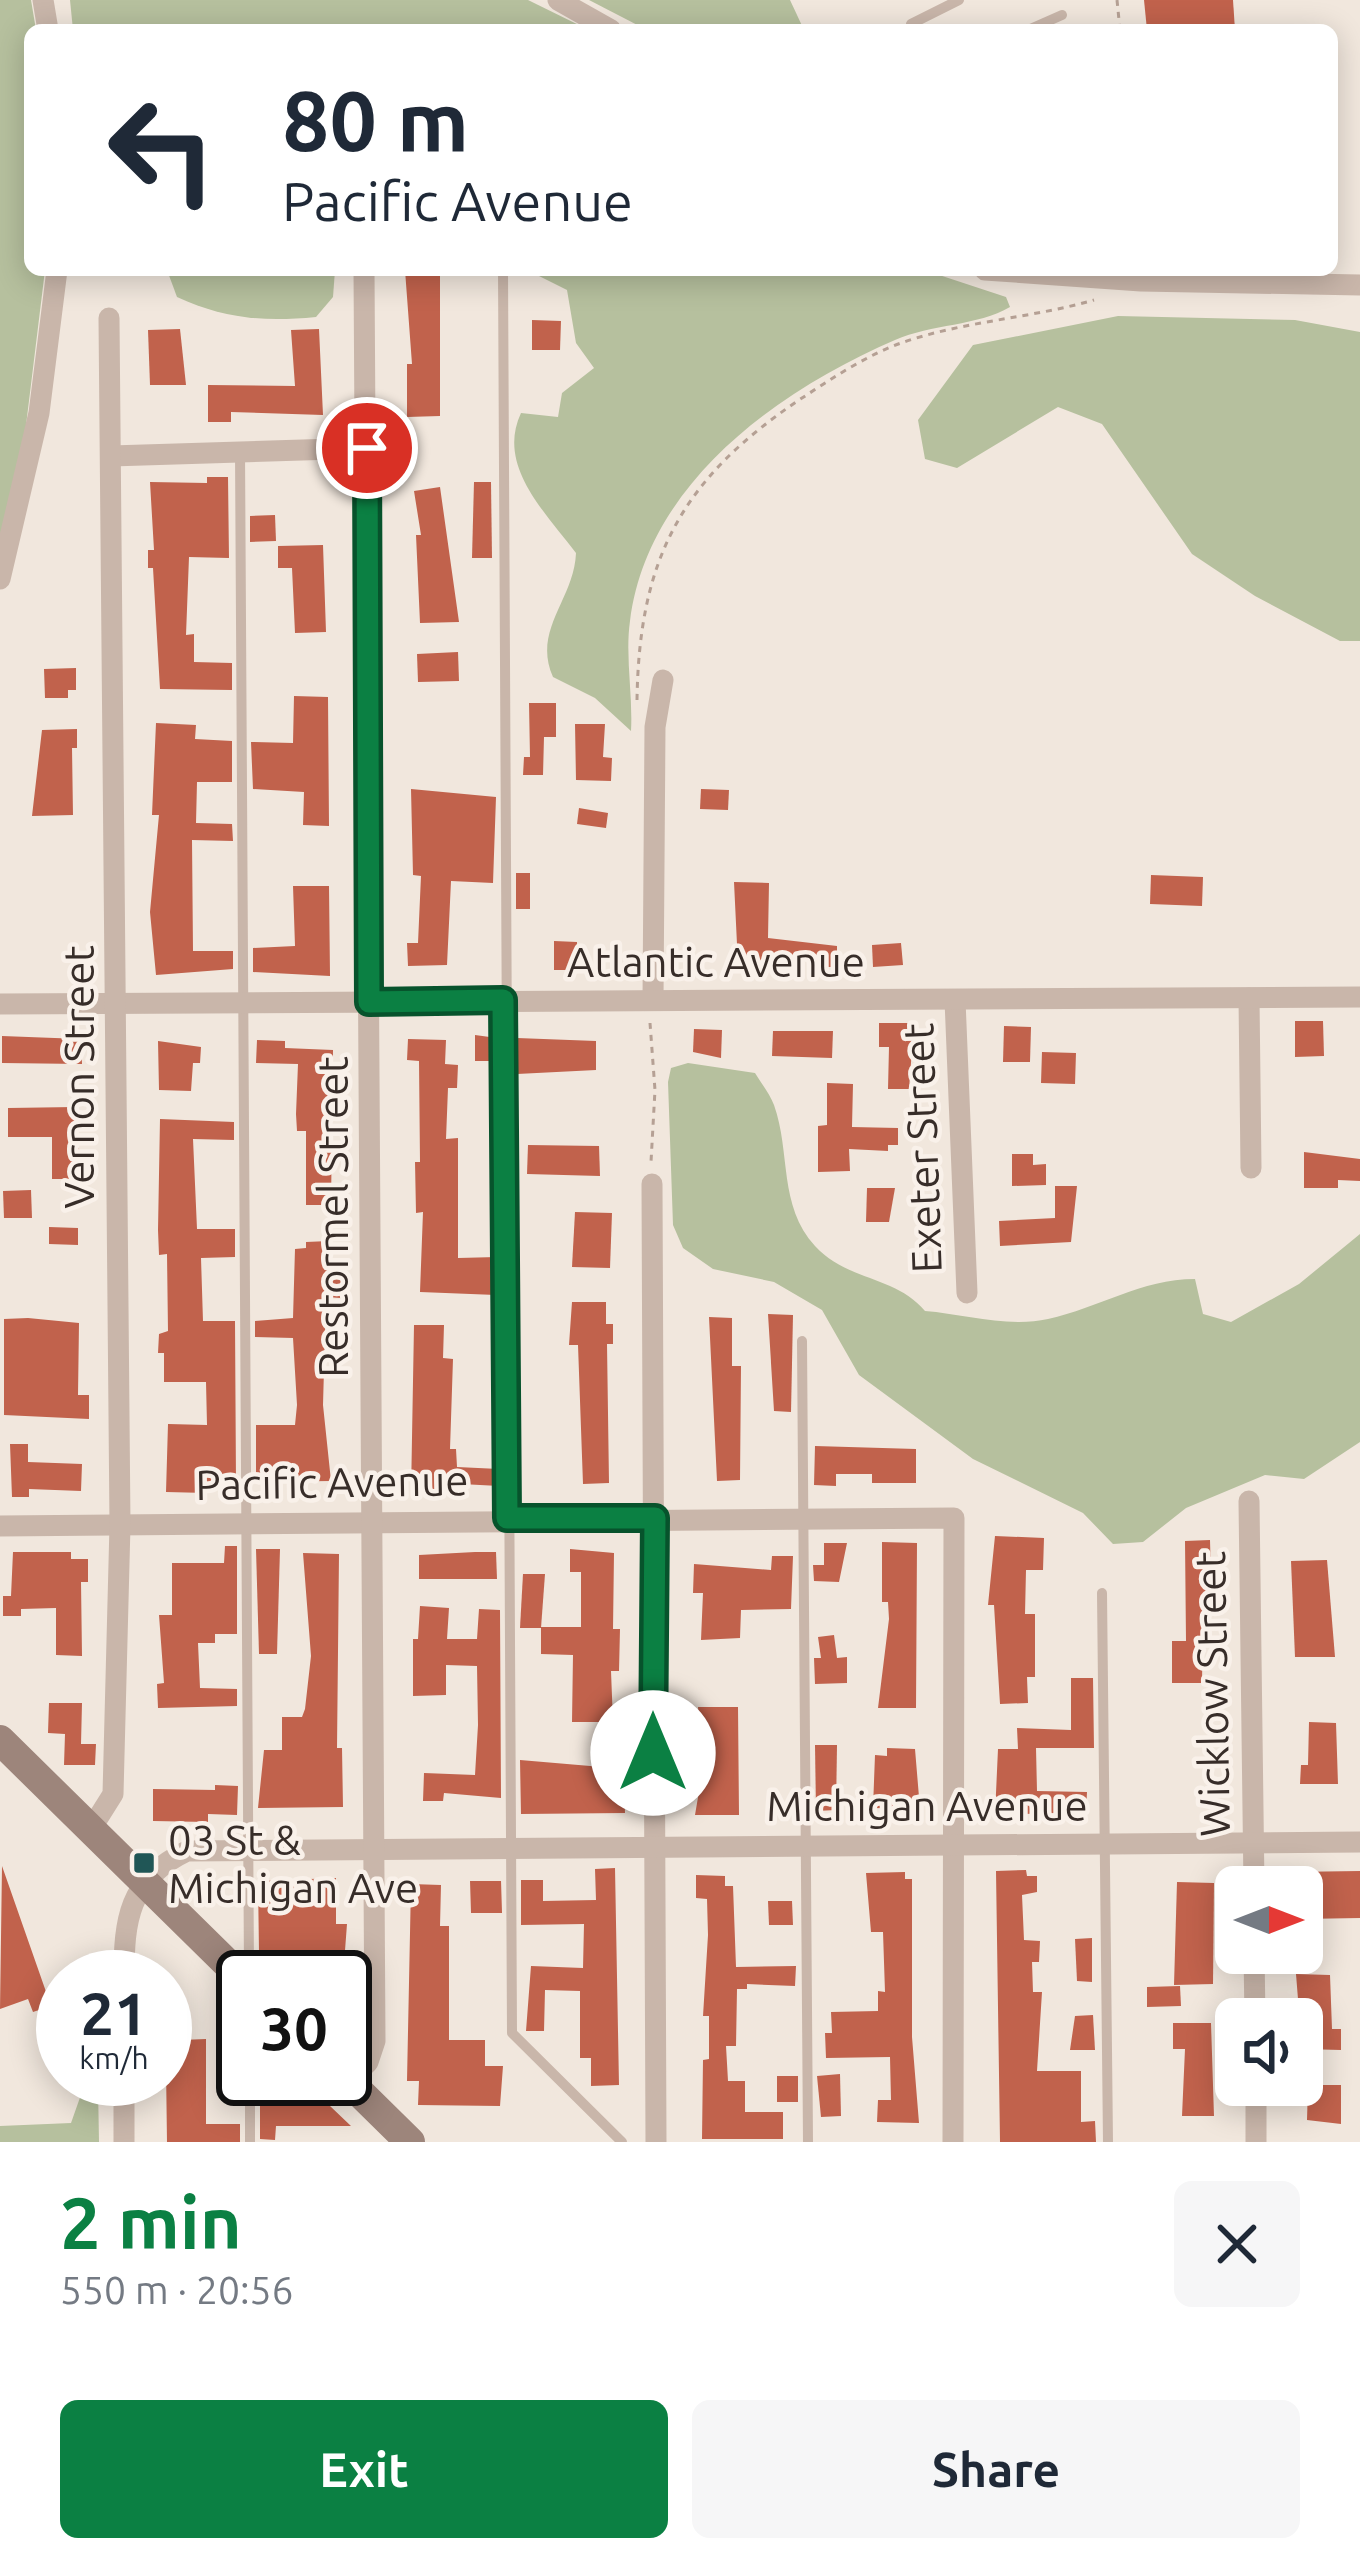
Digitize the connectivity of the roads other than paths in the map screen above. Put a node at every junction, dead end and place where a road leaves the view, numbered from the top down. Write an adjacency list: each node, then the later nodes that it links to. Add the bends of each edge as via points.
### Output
1 (558, 0): 4 (street)
2 (959, 0): 5 (lane)
3 (1063, 15): 6 (lane)
4 (600, 24)
5 (911, 24)
6 (1042, 24)
7 (56, 276): 16 (street, via 39,413)
8 (364, 276): 13 (street, Restormel Street)
9 (503, 276): 20 (lane)
10 (1135, 276): 11 (street)
11 (1360, 285)
12 (110, 318): 15 (street, Vernon Street)
13 (367, 448): 14 (street); 22 (street, Restormel Street)
14 (240, 451): 15 (street); 25 (lane)
15 (111, 455): 24 (street, Vernon Street)
16 (0, 579)
17 (663, 680): 26 (street, via 655,727)
18 (1360, 997): 19 (street, Atlantic Avenue)
19 (1250, 998): 21 (street, Atlantic Avenue); 27 (street)
20 (503, 1000): 22 (street, Atlantic Avenue); 26 (street, Atlantic Avenue); 33 (lane)
21 (955, 1000): 26 (street, Atlantic Avenue); 29 (street, Exeter Street)
22 (369, 1002): 25 (street, Atlantic Avenue); 35 (street, Restormel Street)
23 (0, 1004): 24 (street, Atlantic Avenue)
24 (117, 1004): 25 (street, Atlantic Avenue); 37 (street, Vernon Street)
25 (243, 1004): 36 (lane)
26 (651, 1008)
27 (1251, 1168)
28 (652, 1173): 34 (street)
29 (968, 1293)
30 (802, 1341): 32 (lane)
31 (1250, 1501): 43 (street, Wicklow Street)
32 (805, 1517): 34 (street, Pacific Avenue); 44 (lane); 46 (street, Pacific Avenue, via 954,1518)
33 (507, 1518): 34 (street, Pacific Avenue); 35 (street, Pacific Avenue); 49 (lane)
34 (655, 1518): 48 (street)
35 (373, 1521): 36 (street, Pacific Avenue); 47 (street, Restormel Street)
36 (247, 1523): 37 (street, Pacific Avenue); 50 (lane)
37 (120, 1525): 38 (street, Pacific Avenue); 41 (street, Vernon Street, via 113,1794)
38 (0, 1526)
39 (1102, 1593): 45 (lane)
40 (0, 1740): 41 (main road)
41 (91, 1828): 52 (main road)
42 (1360, 1842): 43 (street, Michigan Avenue)
43 (1253, 1843): 45 (street, Michigan Avenue); 51 (street, Wicklow Street)
44 (807, 1844): 46 (street, Michigan Avenue); 48 (street, Michigan Avenue); 66 (lane)
45 (1104, 1844): 46 (street, Michigan Avenue); 68 (lane)
46 (953, 1845): 67 (street)
47 (371, 1847): 49 (street, Michigan Avenue); 50 (street, Michigan Avenue); 56 (street, Restormel Street)
48 (652, 1847): 49 (street, Michigan Avenue); 65 (street)
49 (509, 1848): 64 (lane, via 512,2033)
50 (247, 1851): 52 (street, Michigan Avenue, via 182,1853); 55 (lane)
51 (1253, 1866)
52 (148, 1885): 53 (street, via 125,1913); 54 (main road)
53 (124, 1950)
54 (216, 1950)
55 (246, 1950)
56 (372, 2050)
57 (124, 2106): 62 (street)
58 (250, 2106): 63 (lane)
59 (370, 2106): 61 (main road)
60 (1256, 2106): 69 (street)
61 (398, 2138)
62 (124, 2142)
63 (250, 2142)
64 (622, 2142)
65 (656, 2142)
66 (808, 2142)
67 (953, 2142)
68 (1108, 2142)
69 (1256, 2142)

